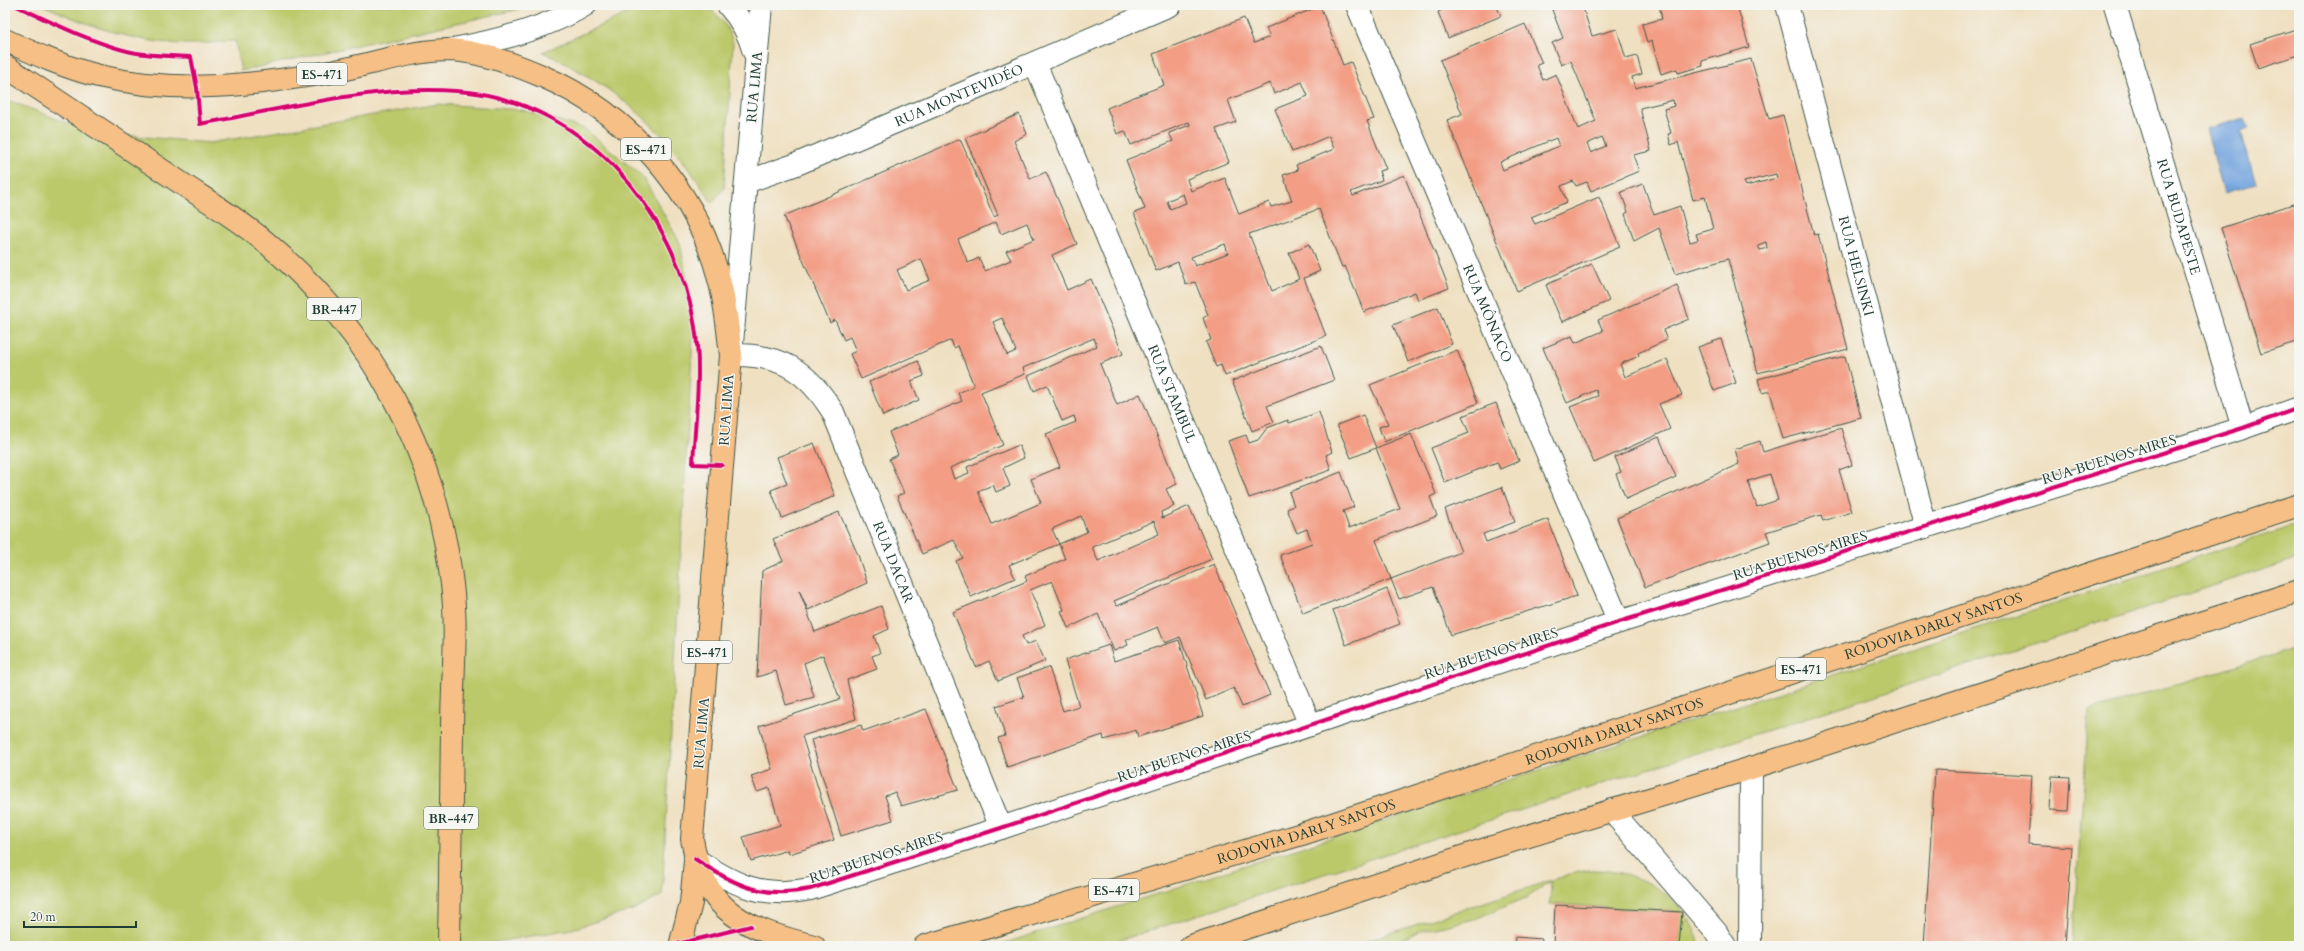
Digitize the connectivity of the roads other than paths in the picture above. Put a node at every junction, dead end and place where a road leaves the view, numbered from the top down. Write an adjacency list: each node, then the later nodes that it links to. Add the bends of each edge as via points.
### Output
1 (585, 5): 9 (street, via 535,28 491,42)
2 (728, 5): 10 (street, via 739,17 750,37)
3 (761, 5): 10 (street, RUA LIMA)
4 (1170, 5): 11 (street, RUA MONTEVIDÉO)
5 (1358, 5): 20 (street, RUA MÔNACO)
6 (1788, 5): 18 (street, RUA HELSINKI)
7 (2115, 5): 16 (street, RUA BUDAPESTE)
8 (5, 40): 9 (main road, ES-471, via 65,66 99,76 163,86 197,88 232,86 326,73)
9 (446, 50): 14 (main road, ES-471, via 484,56 522,67 557,82 591,102 650,152 692,213 708,246 720,282)
10 (756, 59): 13 (street, RUA LIMA)
11 (1035, 63): 13 (street, RUA MONTEVIDÉO, via 797,164); 21 (street, RUA STAMBUL)
12 (5, 66): 26 (main road, BR-447, via 267,243 303,275 335,309 364,347 389,387 412,434 431,482 444,533 452,586 455,638)
13 (746, 182): 14 (street, RUA LIMA)
14 (731, 355): 24 (street, RUA DACAR, via 770,358 789,365 807,378 833,412); 25 (main road, RUA LIMA / ES-471)
15 (2299, 408): 16 (street, RUA BUENOS AIRES)
16 (2244, 428): 18 (street, RUA BUENOS AIRES)
17 (2299, 505): 29 (main road, RODOVIA DARLY SANTOS / ES-471, via 1302,834)
18 (1926, 527): 20 (street, RUA BUENOS AIRES)
19 (2299, 591): 22 (main road)
20 (1619, 622): 21 (street, RUA BUENOS AIRES)
21 (1310, 725): 24 (street, RUA BUENOS AIRES)
22 (1751, 768): 23 (main road); 32 (street)
23 (1611, 810): 30 (main road); 31 (street, via 1716,932)
24 (1001, 828): 25 (street, RUA BUENOS AIRES, via 810,890 792,893 762,891 738,885)
25 (694, 849): 27 (main road, RUA LIMA, via 692,903); 28 (main road, via 702,877 712,894 737,918 751,926)
26 (449, 946)
27 (680, 946)
28 (814, 946)
29 (925, 946)
30 (1191, 946)
31 (1725, 946)
32 (1750, 946)

